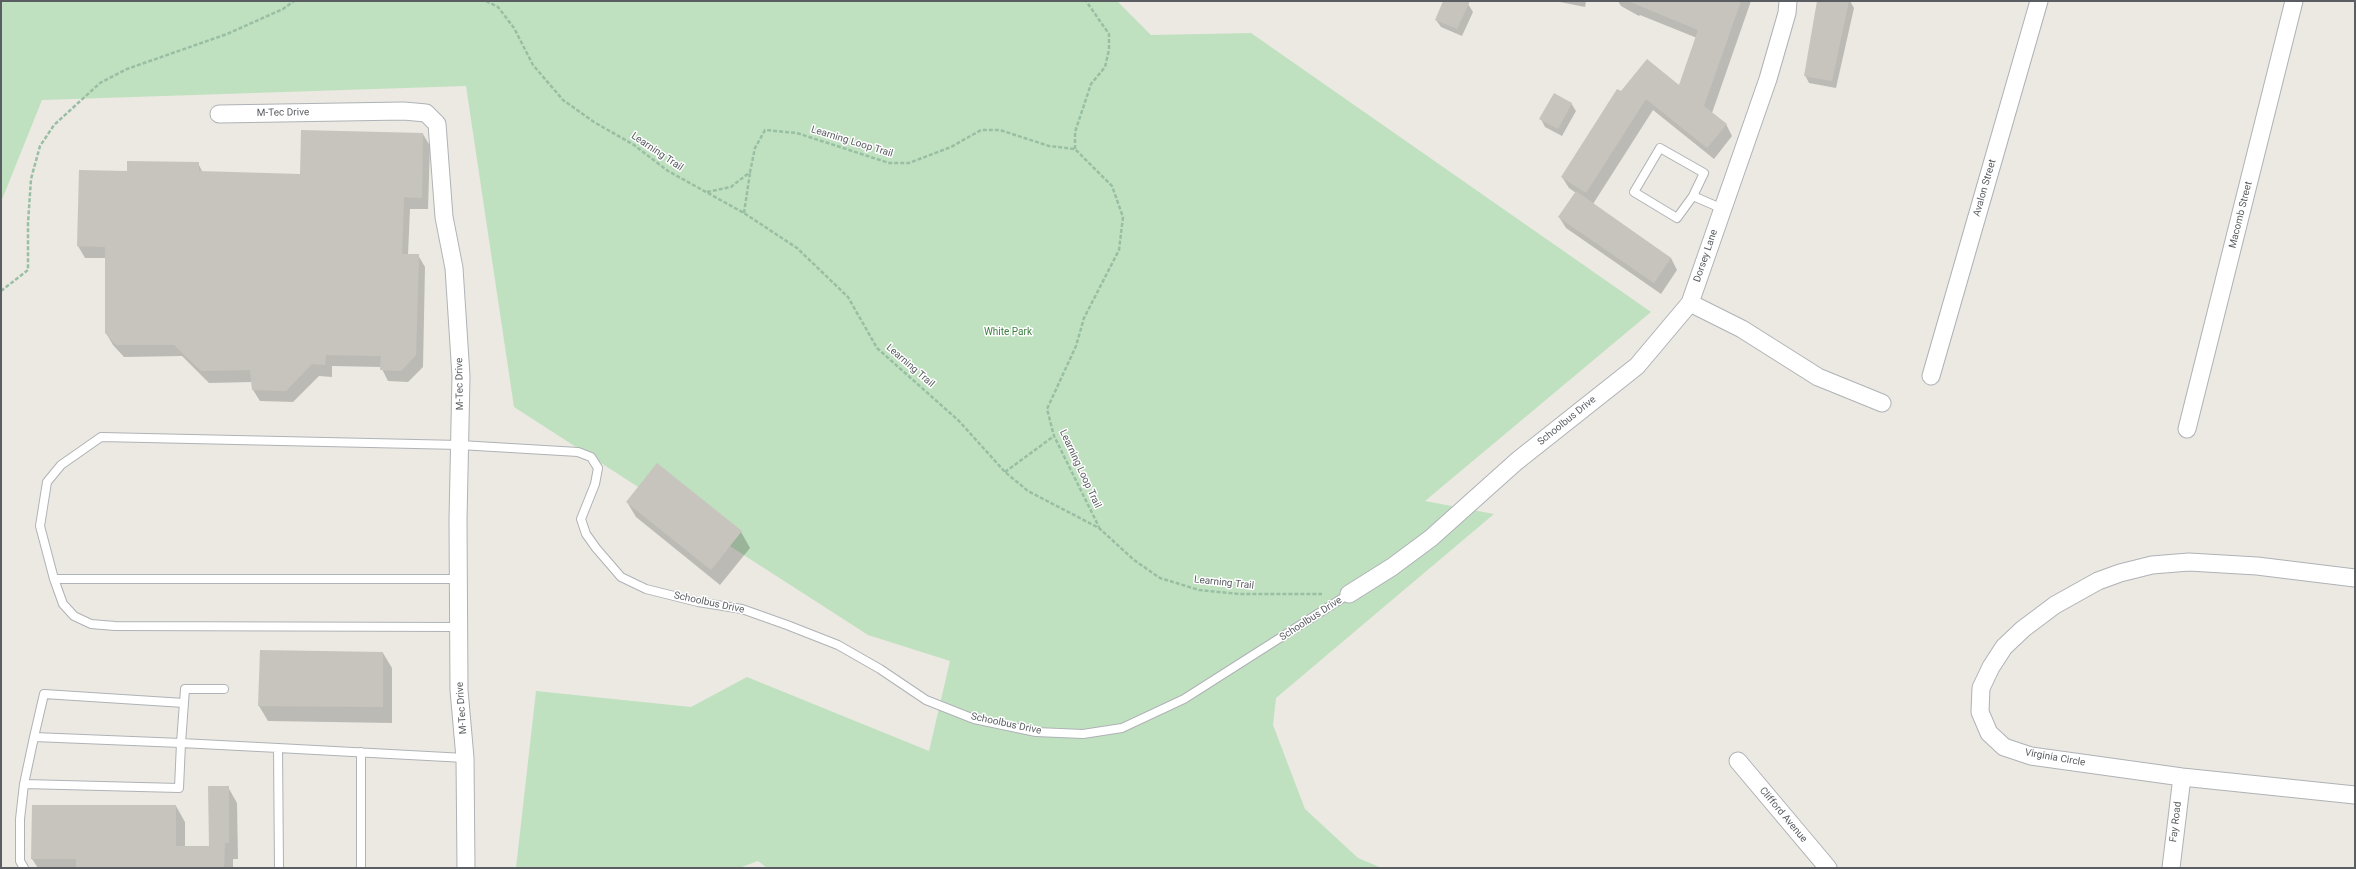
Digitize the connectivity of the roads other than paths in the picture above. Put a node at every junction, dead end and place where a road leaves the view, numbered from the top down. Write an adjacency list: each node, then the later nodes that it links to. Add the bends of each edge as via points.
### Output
1 (1788, 1): 6 (street, Dorsey Lane, via 1787,13 1768,79)
2 (2039, 1): 8 (street, Avalon Street)
3 (2294, 1): 10 (street, Macomb Street)
4 (219, 114): 11 (street, M-Tec Drive, via 404,111 426,113 437,124 444,217 454,276 461,376)
5 (1693, 196): 5 (lane, via 1704,173 1660,148 1634,192 1677,218); 6 (lane)
6 (1723, 209): 7 (street, Dorsey Lane)
7 (1690, 303): 9 (street, via 1742,329 1818,377); 15 (street, Schoolbus Drive, via 1636,366 1517,461 1431,538)
8 (1931, 376)
9 (1882, 403)
10 (2187, 429)
11 (460, 445): 13 (lane, via 101,437 61,465 47,482 40,526); 14 (street, M-Tec Drive); 15 (lane, Schoolbus Drive, via 550,449 578,452 591,457 598,468 595,484 581,519 590,539 621,578 646,589 698,602 742,609 787,625 838,646 880,669 926,700 974,719 1036,732 1083,734 1122,728 1184,699)
12 (2355, 578): 25 (street, Virginia Circle, via 2257,566 2189,562 2152,565 2098,581 2055,605 2004,647 1981,688 1980,712 1989,733 2004,747 2031,756)
13 (54, 579): 14 (lane); 16 (lane, via 63,604 74,616 91,624)
14 (459, 579): 16 (street, M-Tec Drive)
15 (1349, 594)
16 (459, 626): 23 (street, M-Tec Drive)
17 (224, 689): 18 (lane, via 185,689)
18 (184, 702): 19 (lane, via 44,694); 20 (lane)
19 (34, 737): 20 (lane); 26 (lane)
20 (182, 743): 21 (lane); 26 (lane, via 180,788)
21 (278, 748): 22 (lane); 29 (lane)
22 (361, 752): 23 (lane); 30 (lane)
23 (465, 758): 31 (street, M-Tec Drive)
24 (1738, 761): 32 (street, Clifford Avenue)
25 (2182, 777): 27 (street, Virginia Circle); 33 (street, Fay Road)
26 (24, 784): 28 (lane, via 20,819 20,860)
27 (2355, 795)
28 (24, 868)
29 (279, 868)
30 (361, 868)
31 (466, 868)
32 (1828, 868)
33 (2170, 868)

